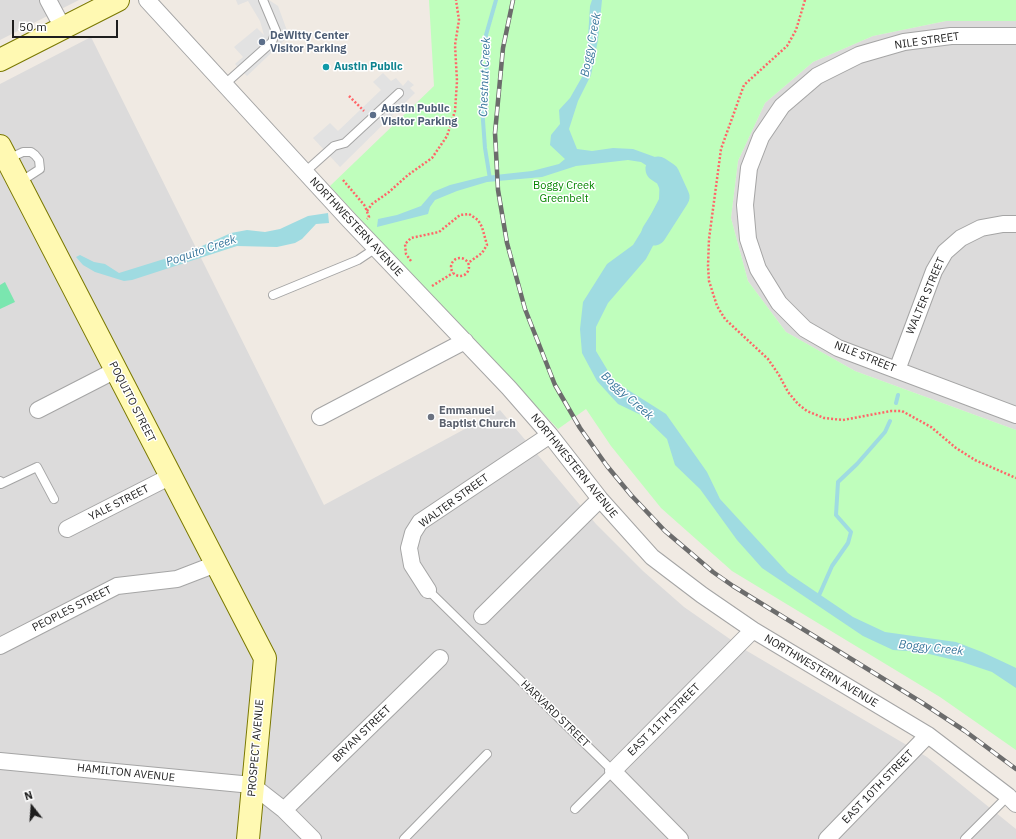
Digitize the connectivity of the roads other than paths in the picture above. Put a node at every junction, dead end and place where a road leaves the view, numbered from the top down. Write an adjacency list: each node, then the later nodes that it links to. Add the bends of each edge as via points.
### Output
1 (48, 0): 5 (street)
2 (118, 0): 5 (street)
3 (147, 0): 8 (street, NORTHWESTERN AVENUE)
4 (263, 0): 8 (lane, via 276,31 272,42)
5 (62, 28): 7 (street)
6 (1016, 36): 17 (street, NILE STREET, via 951,36 904,42 859,55 817,76 782,106 761,137 749,168 745,205 748,239 758,269 779,303 805,329 838,348)
7 (0, 60)
8 (225, 84): 11 (street, NORTHWESTERN AVENUE)
9 (399, 93): 11 (lane, via 345,143 334,146)
10 (3, 152): 16 (street, POQUITO STREET)
11 (305, 172): 13 (street, NORTHWESTERN AVENUE)
12 (1016, 224): 17 (street, WALTER STREET, via 981,228 961,238 945,252 934,271)
13 (376, 248): 14 (lane, via 358,260); 15 (street, NORTHWESTERN AVENUE, via 426,287)
14 (273, 295)
15 (465, 341): 20 (street); 21 (street, NORTHWESTERN AVENUE)
16 (116, 370): 18 (street); 22 (street, POQUITO STREET)
17 (897, 370): 19 (street, NILE STREET)
18 (38, 410)
19 (1016, 415)
20 (320, 417)
21 (550, 435): 25 (street, NORTHWESTERN AVENUE); 28 (street, WALTER STREET, via 420,522 413,533 409,548 412,565)
22 (171, 476): 26 (street, YALE STREET); 27 (street, POQUITO STREET)
23 (0, 483): 24 (lane, via 37,467)
24 (54, 499)
25 (600, 499): 29 (street); 30 (street, NORTHWESTERN AVENUE, via 652,557)
26 (67, 529)
27 (216, 564): 31 (street, PEOPLES STREET, via 177,579 117,586); 32 (street, POQUITO STREET)
28 (428, 590): 37 (lane, HARVARD STREET)
29 (482, 616)
30 (753, 630): 34 (street, NORTHWESTERN AVENUE); 37 (street, EAST 11TH STREET)
31 (0, 646)
32 (265, 658): 38 (street, PROSPECT AVENUE)
33 (440, 658): 41 (street, BRYAN STREET)
34 (928, 735): 39 (street, NORTHWESTERN AVENUE); 46 (street, EAST 10TH STREET)
35 (487, 754): 44 (lane)
36 (0, 760): 38 (street, HAMILTON AVENUE)
37 (613, 771): 40 (lane, EAST 11TH STREET); 45 (street, HARVARD STREET)
38 (252, 785): 41 (street); 42 (street, PROSPECT AVENUE)
39 (1012, 800): 47 (lane)
40 (575, 809)
41 (284, 810): 43 (street)
42 (248, 839)
43 (314, 839)
44 (404, 839)
45 (680, 839)
46 (827, 839)
47 (965, 839)

